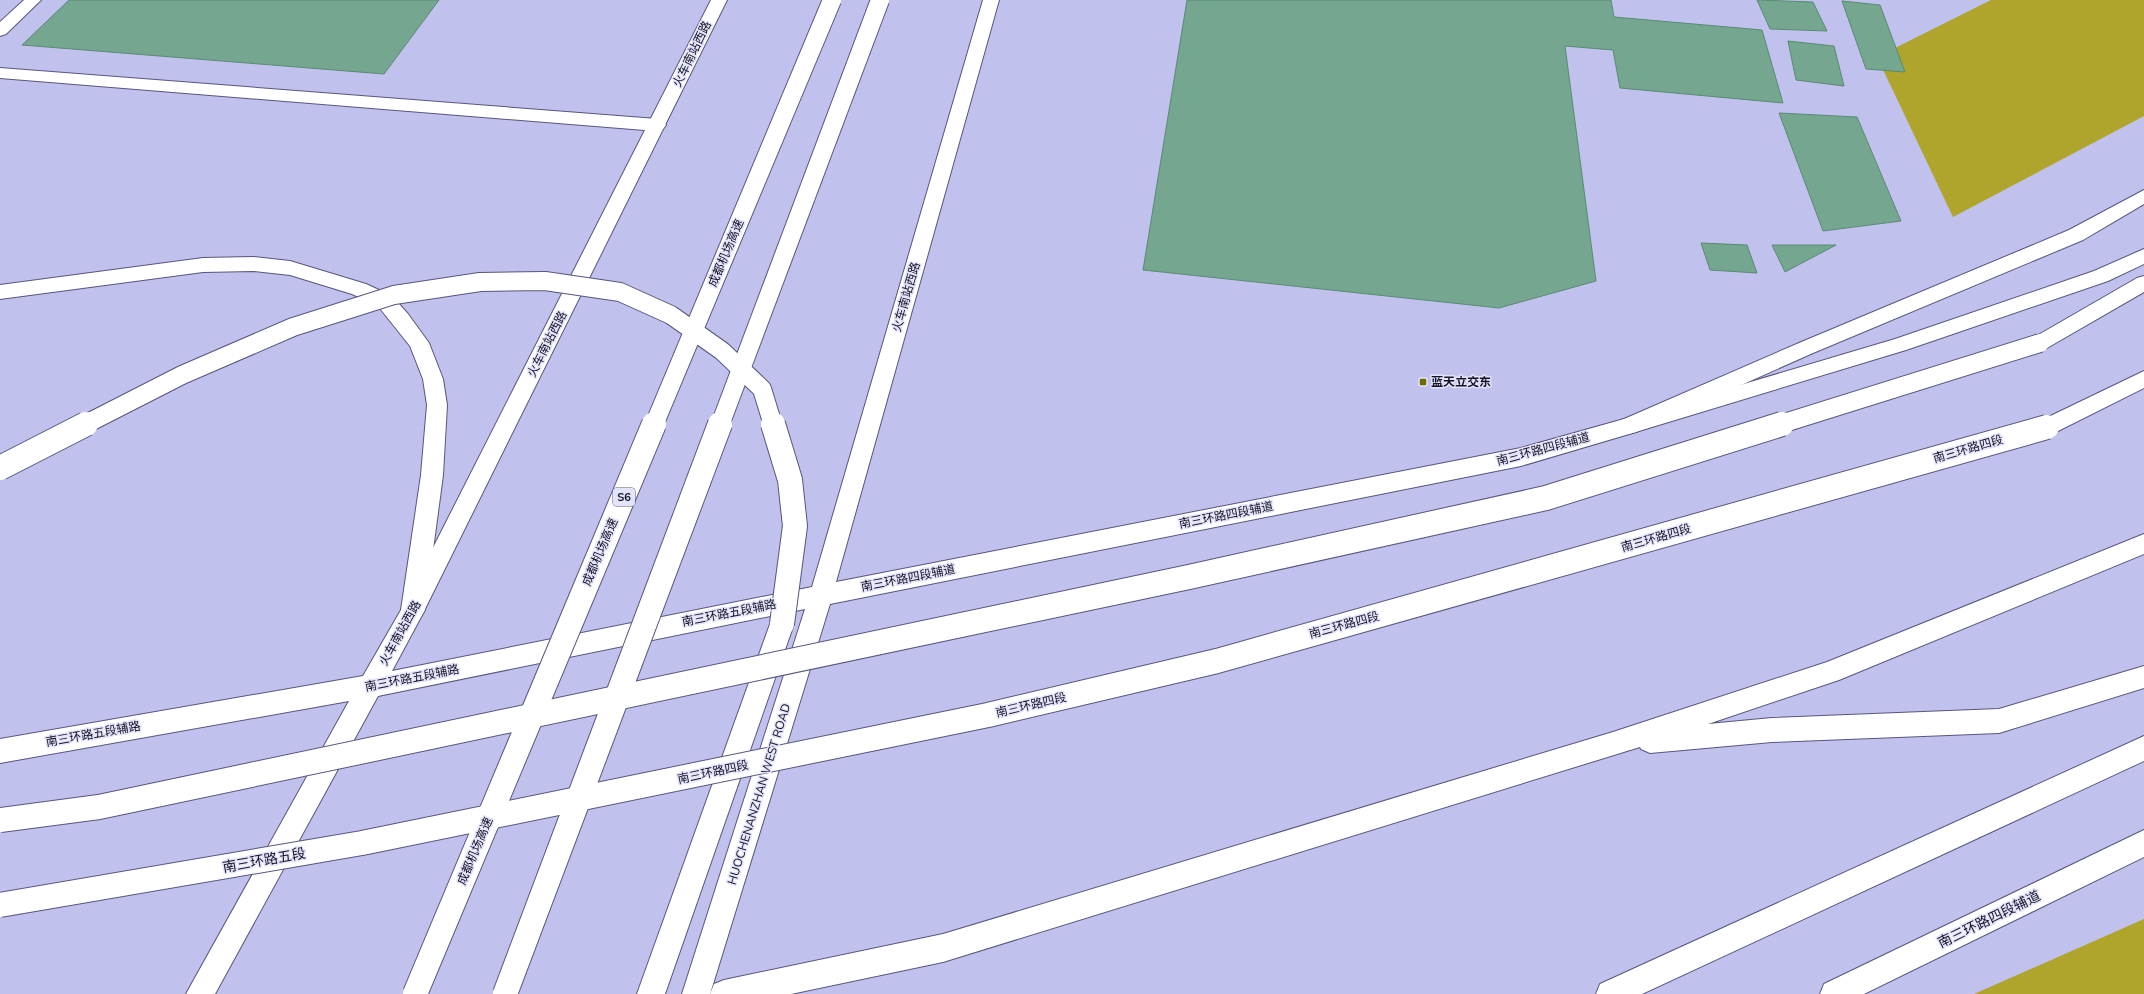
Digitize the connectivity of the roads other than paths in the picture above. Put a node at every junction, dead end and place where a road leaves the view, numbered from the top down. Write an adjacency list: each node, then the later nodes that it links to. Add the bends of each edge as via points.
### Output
1 (33, 0): 6 (main road)
2 (719, 0): 8 (main road, 火车南站西路)
3 (832, 0): 29 (main road, 成都机场高速 / S6, bridge)
4 (880, 0): 30 (main road, bridge)
5 (991, 0): 17 (main road, 火车南站西路)
6 (0, 31)
7 (0, 73): 8 (main road)
8 (657, 125): 18 (main road, 火车南站西路)
9 (2144, 196): 14 (main road, via 2076,235 1806,348)
10 (2144, 256): 14 (main road, via 2101,276 1899,345)
11 (2144, 283): 25 (main road, bridge, via 2040,343 1546,498 1181,579 115,804)
12 (0, 292): 18 (main road, via 203,265 254,264 290,268 359,289 385,301 419,344 433,379 437,405 432,475)
13 (2144, 380): 24 (main road, 南三环路四段, bridge, via 2047,426 1217,661 988,716)
14 (1629, 426): 17 (main road, 南三环路四段辅道, via 1521,457)
15 (0, 468): 31 (main road, bridge, via 182,375 292,327 394,295 480,282 545,281 620,292 671,315 722,351 762,389 790,480 796,526 782,624)
16 (2144, 544): 21 (main road, via 1830,672)
17 (821, 595): 20 (main road, 南三环路五段辅路); 32 (main road, HUOCHENANZHAN WEST ROAD)
18 (413, 610): 20 (main road, 火车南站西路)
19 (2144, 677): 21 (main road, via 1999,721 1772,730)
20 (371, 686): 23 (main road, 南三环路五段辅路); 28 (main road, 火车南站西路)
21 (1613, 744): 33 (main road, via 943,948)
22 (2144, 748): 34 (main road)
23 (0, 751)
24 (527, 810): 27 (main road, 南三环路五段, bridge, via 362,843)
25 (0, 820)
26 (2144, 843): 35 (main road, 南三环路四段辅道)
27 (0, 905)
28 (200, 994)
29 (415, 994)
30 (505, 994)
31 (650, 994)
32 (696, 994)
33 (724, 994)
34 (1610, 994)
35 (1834, 994)

